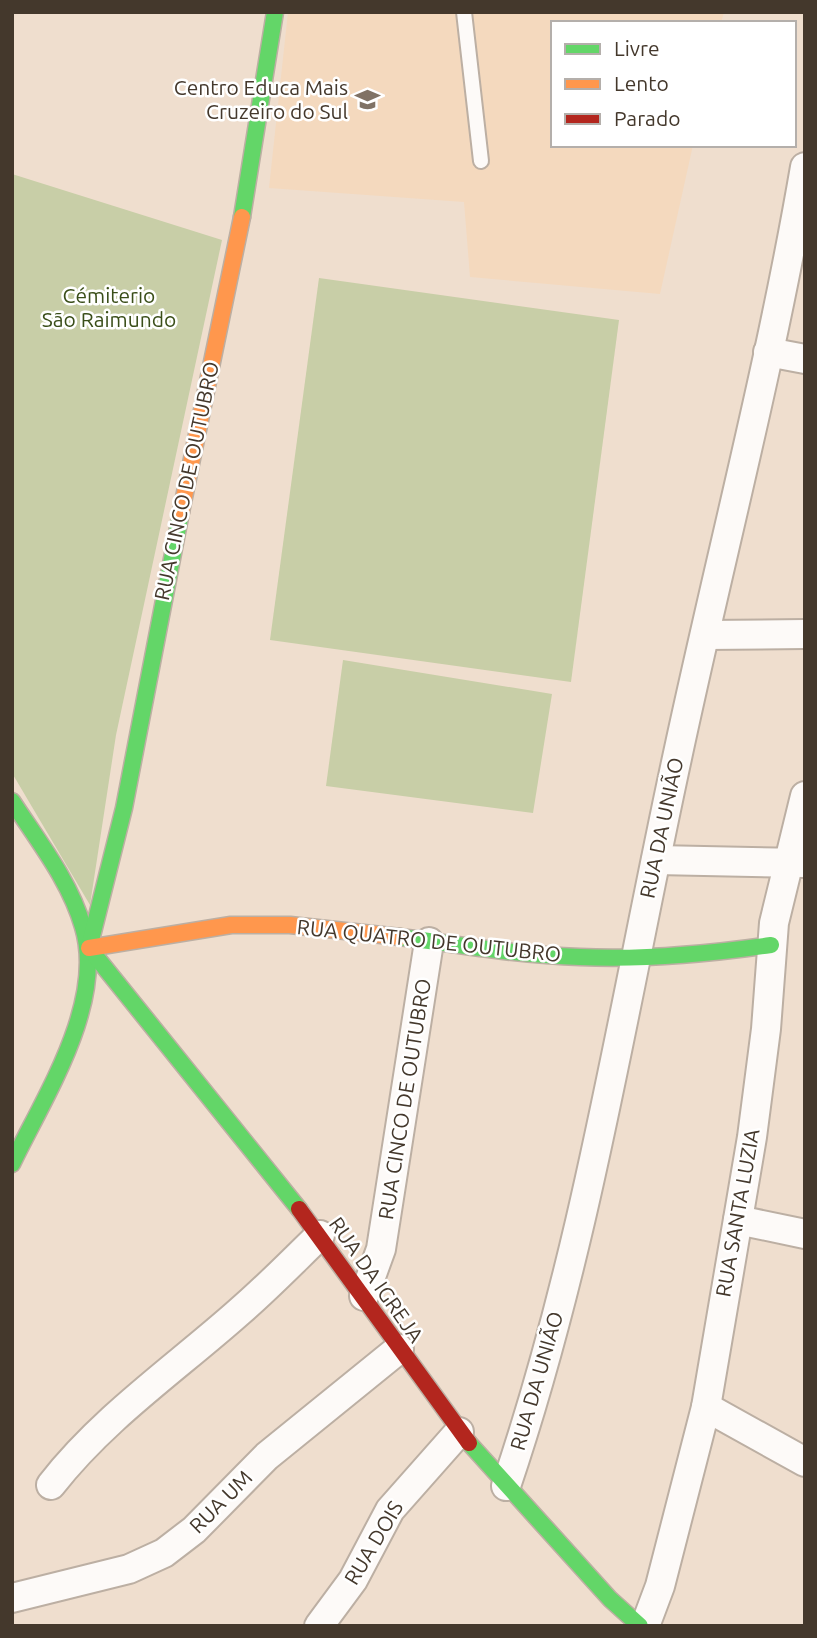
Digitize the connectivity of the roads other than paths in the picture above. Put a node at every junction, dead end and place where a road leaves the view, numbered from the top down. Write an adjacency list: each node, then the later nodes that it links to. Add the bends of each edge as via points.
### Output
1 (275, 12): 15 (street, RUA CINCO DE OUTUBRO, via 262,118 105,897)
2 (464, 12): 3 (lane)
3 (481, 160)
4 (805, 167): 5 (street, RUA DA UNIÃO)
5 (768, 352): 6 (street); 7 (street, RUA DA UNIÃO)
6 (805, 359)
7 (705, 635): 8 (street); 11 (street, RUA DA UNIÃO)
8 (805, 635)
9 (805, 796): 12 (street, RUA SANTA LUZIA)
10 (12, 801): 15 (street, via 67,888)
11 (656, 860): 12 (street); 16 (street, RUA DA UNIÃO)
12 (796, 863): 14 (street, RUA SANTA LUZIA)
13 (429, 942): 15 (street, RUA QUATRO DE OUTUBRO, via 307,926 250,924 206,927); 16 (street, RUA QUATRO DE OUTUBRO, via 553,956); 21 (street, RUA CINCO DE OUTUBRO, via 382,1249)
14 (771, 945): 16 (street, RUA QUATRO DE OUTUBRO); 18 (street, RUA SANTA LUZIA, via 766,1029)
15 (89, 948): 17 (street, via 89,982 76,1022); 20 (street, RUA DA IGREJA)
16 (634, 959): 27 (street, RUA DA UNIÃO, via 571,1258 535,1402)
17 (12, 1164)
18 (738, 1220): 19 (street); 23 (street, RUA SANTA LUZIA)
19 (805, 1234)
20 (320, 1236): 21 (street, RUA DA IGREJA); 26 (street, via 150,1386 72,1459)
21 (364, 1296): 22 (street, RUA DA IGREJA)
22 (399, 1349): 24 (street, RUA DA IGREJA); 28 (street, RUA UM, via 267,1456 194,1530 164,1553 129,1569)
23 (706, 1407): 25 (street); 30 (street, RUA SANTA LUZIA, via 660,1586)
24 (459, 1432): 27 (street, RUA DA IGREJA); 29 (street, RUA DOIS, via 390,1510 353,1580)
25 (805, 1462)
26 (51, 1485)
27 (506, 1486): 30 (street, RUA DA IGREJA, via 610,1599)
28 (12, 1598)
29 (319, 1626)
30 (643, 1626)

